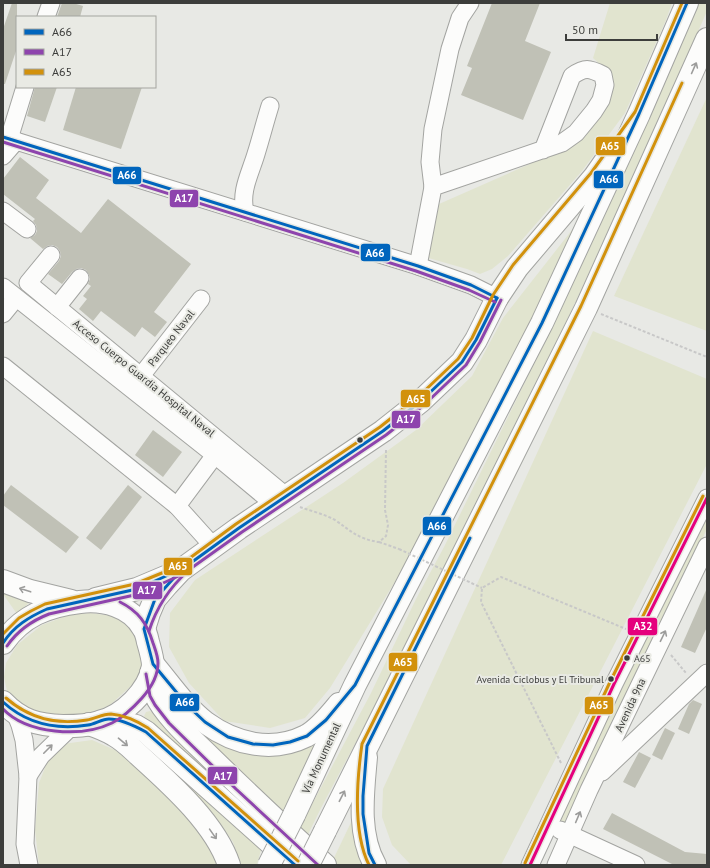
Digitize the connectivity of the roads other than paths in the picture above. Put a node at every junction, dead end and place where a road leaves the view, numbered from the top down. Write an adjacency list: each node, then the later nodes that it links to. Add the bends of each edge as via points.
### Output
1 (50, 3): 4 (street)
2 (470, 3): 12 (street, via 460,18 450,49 433,128 430,162)
3 (687, 3): 8 (main road, Vía Monumental)
4 (46, 16)
5 (707, 39): 44 (main road, one-way to 5, via 586,308)
6 (25, 88): 9 (street)
7 (270, 106): 14 (street, via 245,184)
8 (639, 114): 21 (main road, via 595,176 516,268); 41 (main road, Vía Monumental, via 542,323)
9 (10, 139): 11 (street); 14 (street)
10 (543, 150): 10 (street, via 562,143 576,133 594,111 601,100 605,85 603,75 591,69 580,70 572,76); 12 (street)
11 (3, 156)
12 (432, 187): 17 (street)
13 (3, 211): 15 (street)
14 (245, 212): 17 (street)
15 (27, 229)
16 (51, 255): 23 (street, Acceso Cuerpo Guardia Hospital Naval, via 28,283)
17 (418, 266): 21 (street, via 471,285)
18 (80, 278): 23 (street)
19 (3, 287): 20 (street)
20 (16, 298): 24 (street); 27 (street)
21 (497, 298): 29 (main road, via 462,362 421,401 383,431)
22 (201, 299): 26 (street, Parqueo Naval)
23 (57, 307): 26 (street, Acceso Cuerpo Guardia Hospital Naval)
24 (3, 314)
25 (3, 366): 30 (street)
26 (141, 376): 29 (street, Acceso Cuerpo Guardia Hospital Naval)
27 (215, 454): 29 (street); 30 (street)
28 (707, 498): 47 (street, via 638,634)
29 (280, 500): 31 (main road)
30 (177, 506): 31 (street)
31 (213, 546): 33 (main road)
32 (707, 546): 46 (street, Avenida 9na, one-way to 32)
33 (182, 570): 35 (main road, via 138,589); 37 (main road, via 156,599)
34 (3, 581): 35 (main road, one-way to 34, via 30,592)
35 (82, 602): 37 (main road, via 104,602 120,607 134,616); 38 (main road, via 32,615 9,634)
36 (3, 618): 38 (main road)
37 (144, 629): 39 (main road)
38 (3, 643)
39 (152, 669): 41 (main road, via 205,722 228,737 253,744 290,742 307,736 326,720); 43 (main road, via 145,686 132,702); 54 (main road, via 152,686 155,694 180,728 272,818)
40 (701, 678): 46 (street)
41 (355, 685): 51 (main road, Vía Monumental, bridge)
42 (7, 706): 43 (main road, via 28,721 41,724); 45 (street, via 20,725)
43 (90, 723): 45 (street, one-way to 43, via 41,756); 50 (main road, one-way to 50, via 115,735 165,779 204,822 223,850); 52 (main road, via 136,726 146,732)
44 (367, 746): 53 (main road, one-way to 44, bridge); 55 (main road, via 363,814 369,853)
45 (28, 776): 49 (street, via 25,844)
46 (595, 779): 48 (street, Avenida 9na, one-way to 46)
47 (548, 825): 48 (street); 56 (street)
48 (570, 836): 57 (street, Avenida 9na); 58 (street)
49 (29, 865)
50 (229, 865)
51 (270, 865)
52 (295, 865)
53 (308, 865)
54 (325, 865)
55 (375, 865)
56 (530, 865)
57 (556, 865)
58 (636, 865)

